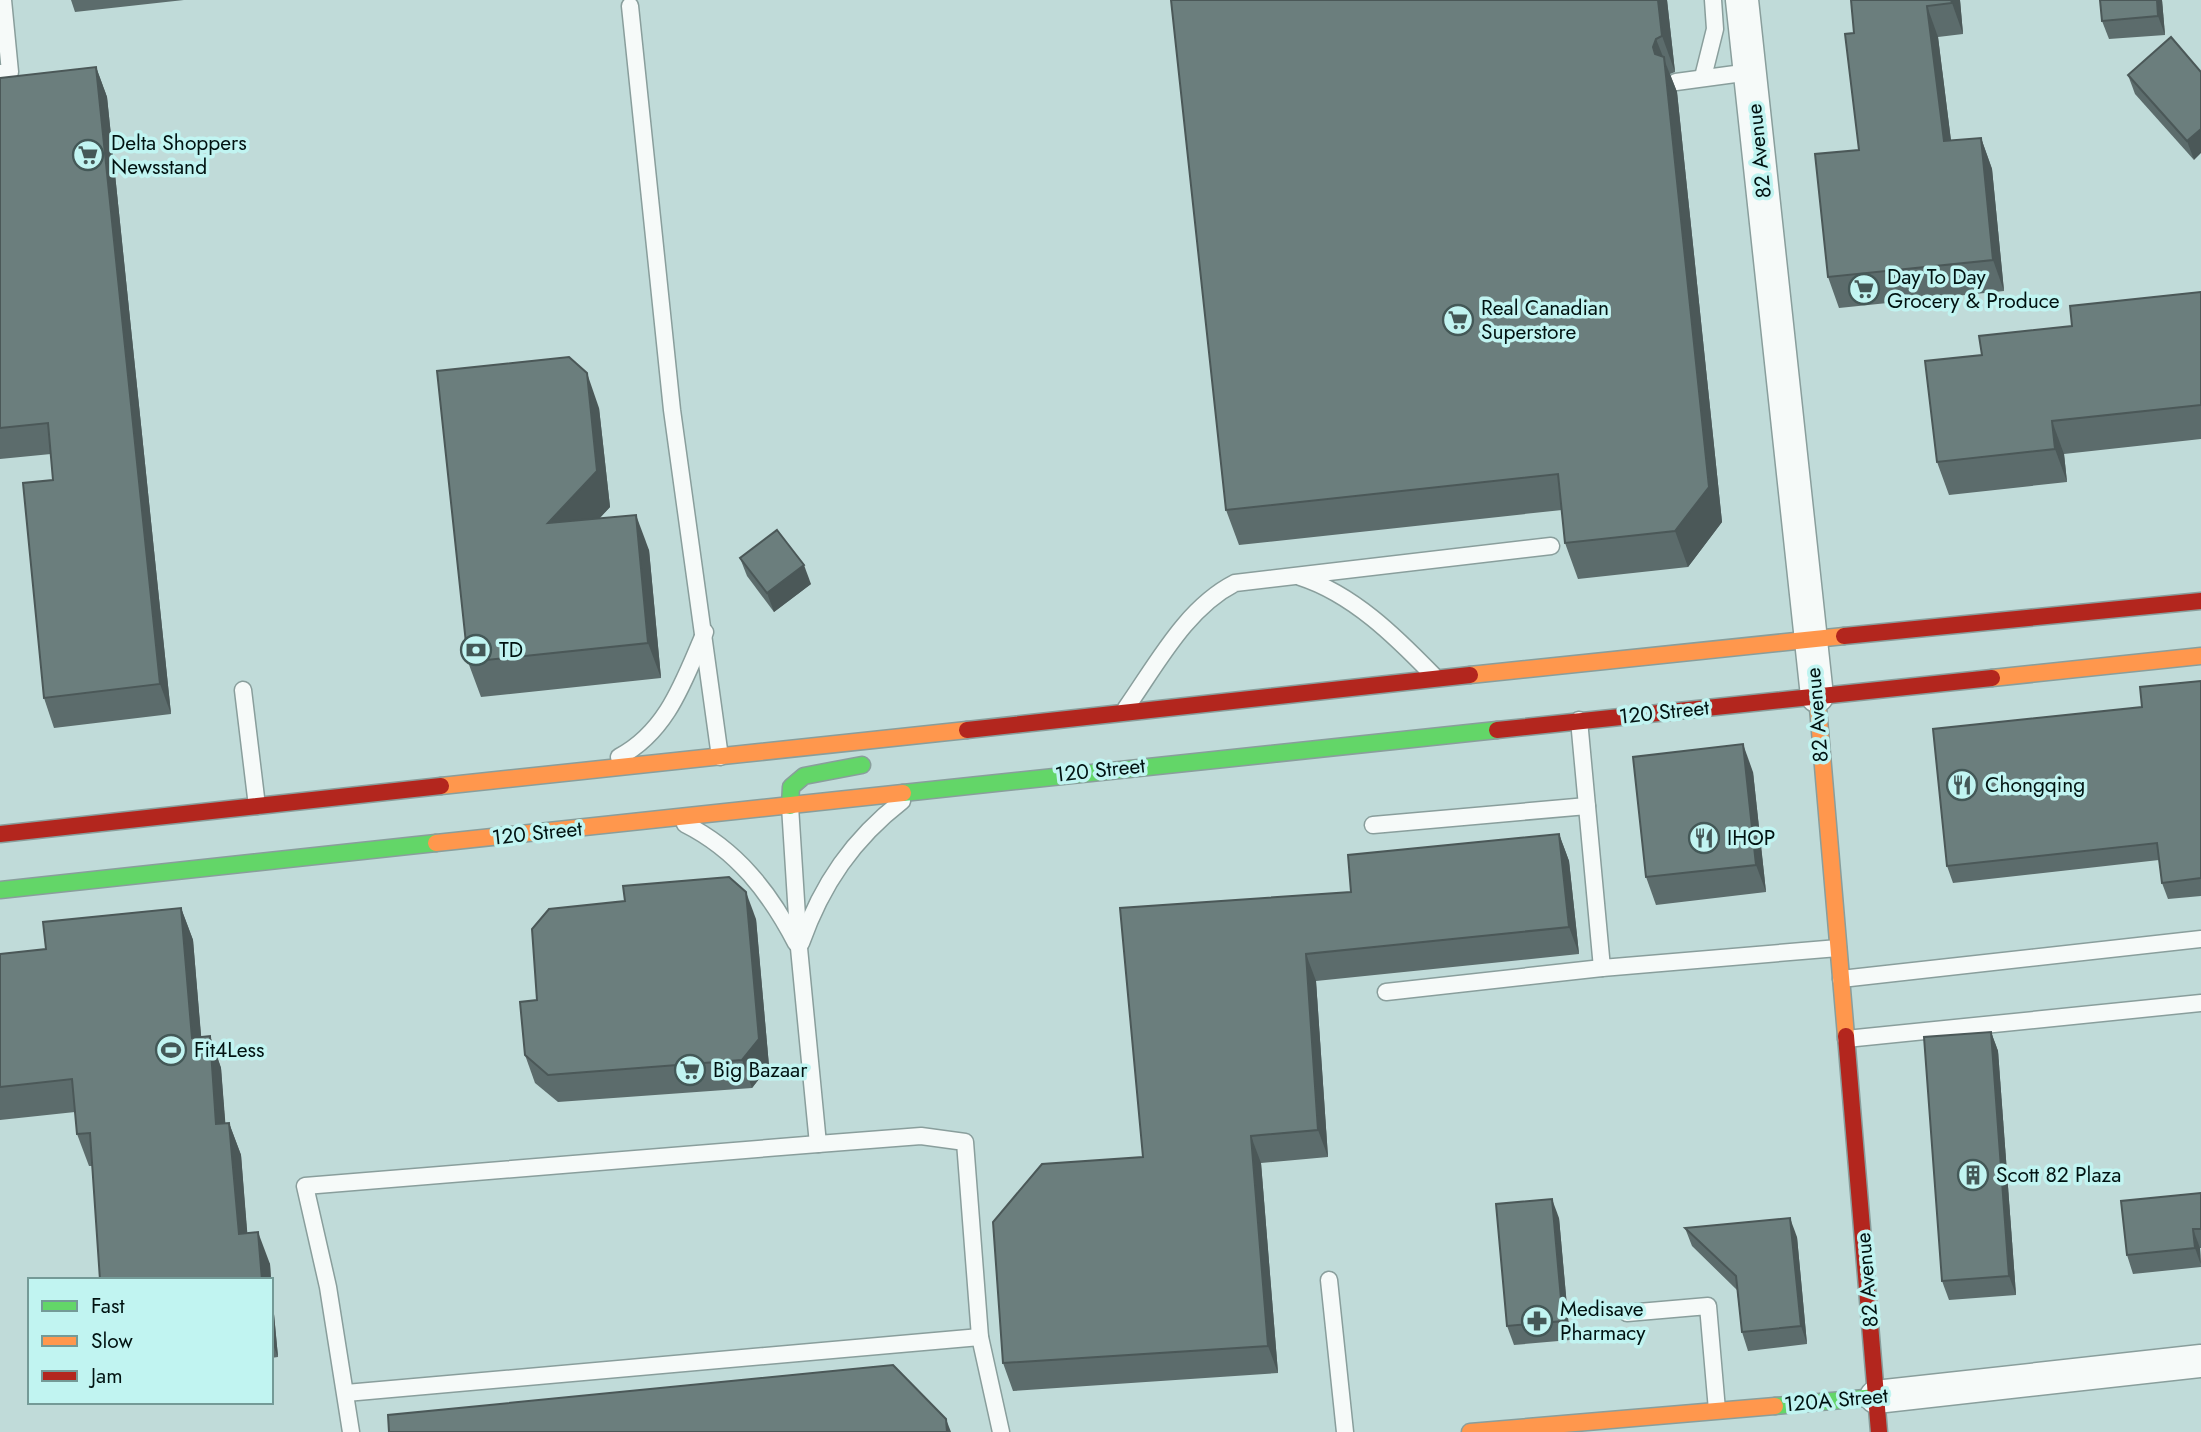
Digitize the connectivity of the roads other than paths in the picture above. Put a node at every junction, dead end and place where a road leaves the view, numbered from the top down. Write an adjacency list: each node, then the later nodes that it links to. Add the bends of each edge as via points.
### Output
1 (2, 0): 6 (lane, via 10,72)
2 (1713, 0): 7 (lane, via 1715,29)
3 (1742, 0): 5 (street, 82 Avenue)
4 (630, 6): 12 (lane, via 672,410)
5 (1749, 72): 7 (lane); 13 (street, 82 Avenue)
6 (0, 73)
7 (1703, 77): 8 (lane)
8 (1676, 82)
9 (1551, 545): 10 (lane)
10 (1295, 576): 15 (lane, via 1317,583 1397,637); 18 (lane, via 1234,583 1214,593 1195,612)
11 (2201, 601): 13 (main road)
12 (705, 632): 21 (lane); 22 (lane, via 664,721 633,750)
13 (1810, 639): 15 (main road); 17 (street, 82 Avenue)
14 (2201, 656): 17 (main road, 120 Street)
15 (1436, 679): 18 (main road)
16 (243, 690): 28 (lane)
17 (1817, 696): 19 (main road, 120 Street); 36 (main road, 82 Avenue)
18 (1123, 713): 20 (main road)
19 (1579, 720): 24 (main road, 120 Street); 27 (lane)
20 (897, 738): 21 (main road); 26 (main road, via 867,763 804,776 791,787)
21 (720, 757): 22 (main road); 23 (main road)
22 (594, 770): 28 (main road)
23 (717, 774)
24 (916, 791): 26 (main road, 120 Street); 35 (lane, via 868,829 843,859)
25 (648, 803): 30 (main road)
26 (790, 806): 29 (main road, 120 Street); 35 (lane)
27 (1587, 806): 31 (lane); 37 (lane)
28 (257, 807): 32 (main road)
29 (673, 819): 30 (main road, 120 Street); 35 (lane, via 711,837 755,878 778,908)
30 (616, 825): 33 (main road, 120 Street)
31 (1373, 825)
32 (0, 834)
33 (0, 890)
34 (2201, 939): 38 (lane)
35 (799, 948): 42 (lane)
36 (1838, 948): 37 (lane); 38 (main road, 82 Avenue)
37 (1602, 968): 39 (lane)
38 (1841, 979): 41 (main road, 82 Avenue)
39 (1386, 992)
40 (2201, 1003): 41 (lane)
41 (1846, 1039): 48 (main road, 82 Avenue)
42 (818, 1144): 45 (lane, via 920,1136 965,1142); 47 (lane, via 305,1186)
43 (1329, 1280): 52 (lane)
44 (1627, 1313): 49 (lane, via 1708,1306)
45 (980, 1338): 47 (lane); 51 (lane)
46 (2201, 1360): 48 (street, 120A Street)
47 (345, 1393): 50 (lane)
48 (1876, 1397): 49 (main road, 120A Street); 54 (main road, 82 Avenue)
49 (1717, 1410): 53 (main road, 120A Street)
50 (351, 1432)
51 (1002, 1432)
52 (1345, 1432)
53 (1470, 1432)
54 (1879, 1432)

